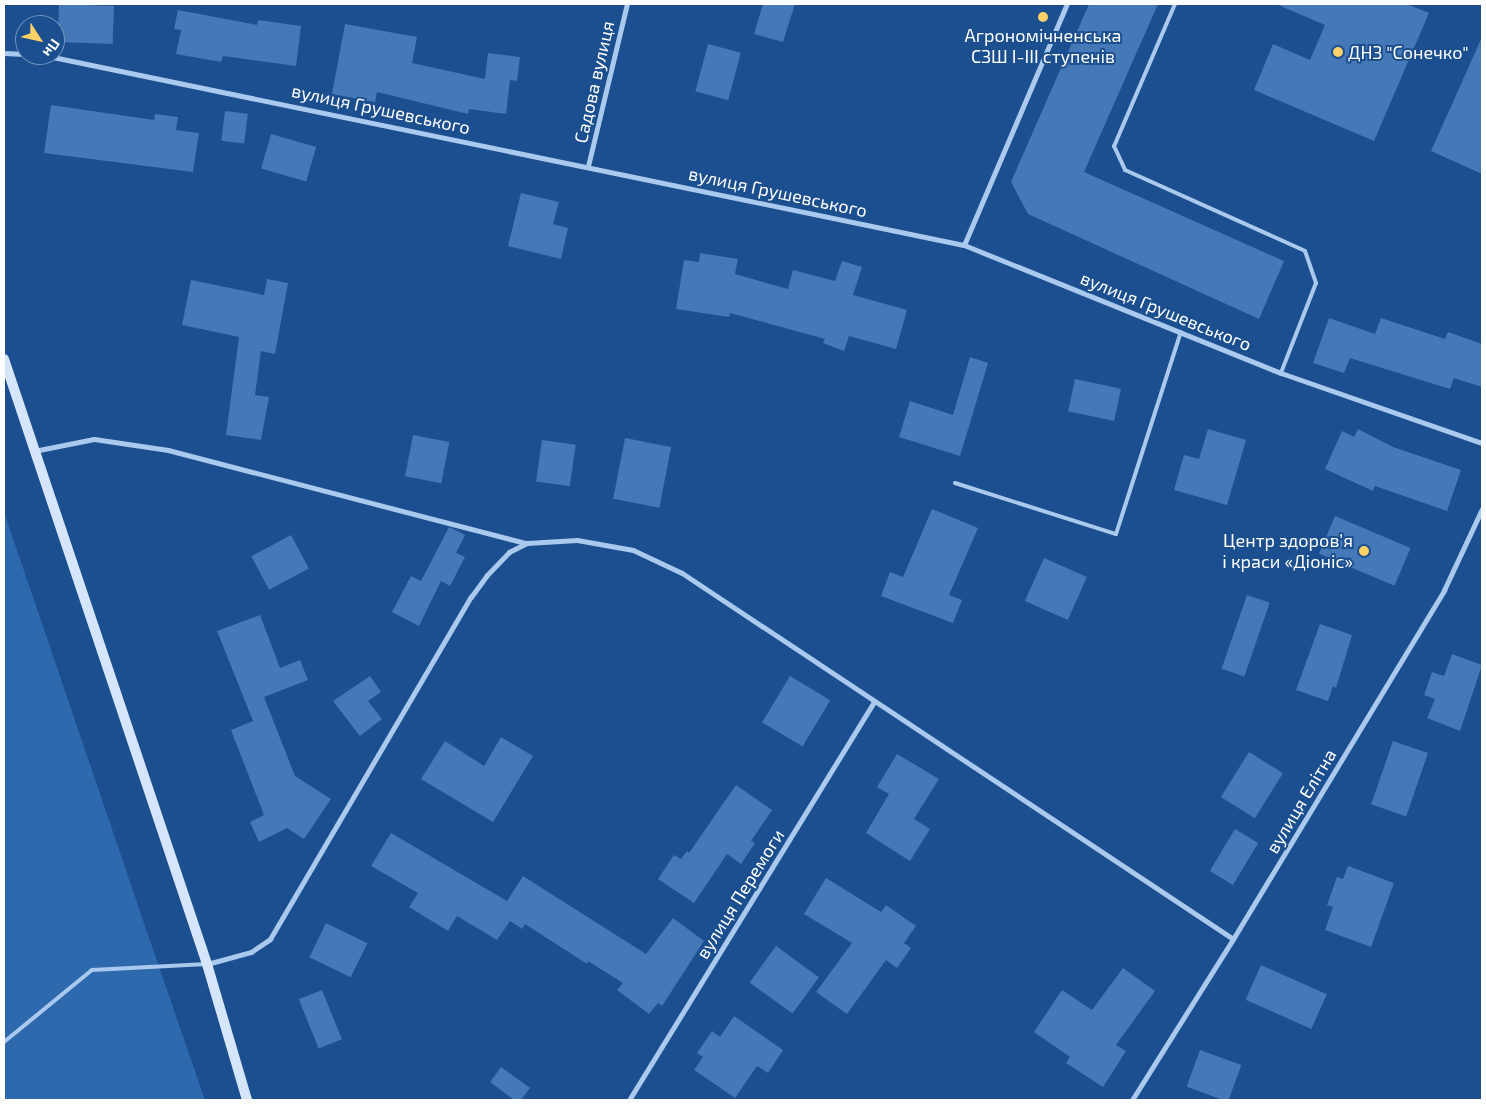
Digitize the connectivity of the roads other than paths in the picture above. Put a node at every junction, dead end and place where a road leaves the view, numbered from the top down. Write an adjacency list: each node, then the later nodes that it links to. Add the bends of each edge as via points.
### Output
1 (627, 4): 5 (street, Садова вулиця)
2 (1067, 4): 6 (street)
3 (1175, 4): 9 (lane, via 1114,146 1125,170 1306,251 1316,283)
4 (65, 59): 5 (street, вулиця Грушевського)
5 (588, 166): 6 (street, вулиця Грушевського)
6 (964, 245): 7 (street, вулиця Грушевського)
7 (1181, 332): 9 (street, вулиця Грушевського); 12 (lane, via 1116,534)
8 (4, 359): 11 (main road)
9 (1281, 373): 10 (street, вулиця Грушевського)
10 (1482, 443)
11 (34, 451): 14 (street, via 94,439 168,450); 17 (main road)
12 (955, 482)
13 (1482, 509): 16 (street, вулиця Елітна, via 1444,590)
14 (527, 543): 15 (street, via 577,540 624,548 659,560); 17 (street, via 509,552 471,597 270,939 251,952)
15 (874, 701): 16 (street); 20 (street, вулиця Перемоги)
16 (1233, 940): 21 (street, вулиця Елітна)
17 (206, 964): 18 (lane, via 92,970); 19 (main road)
18 (4, 1042)
19 (247, 1100)
20 (629, 1100)
21 (1132, 1100)

